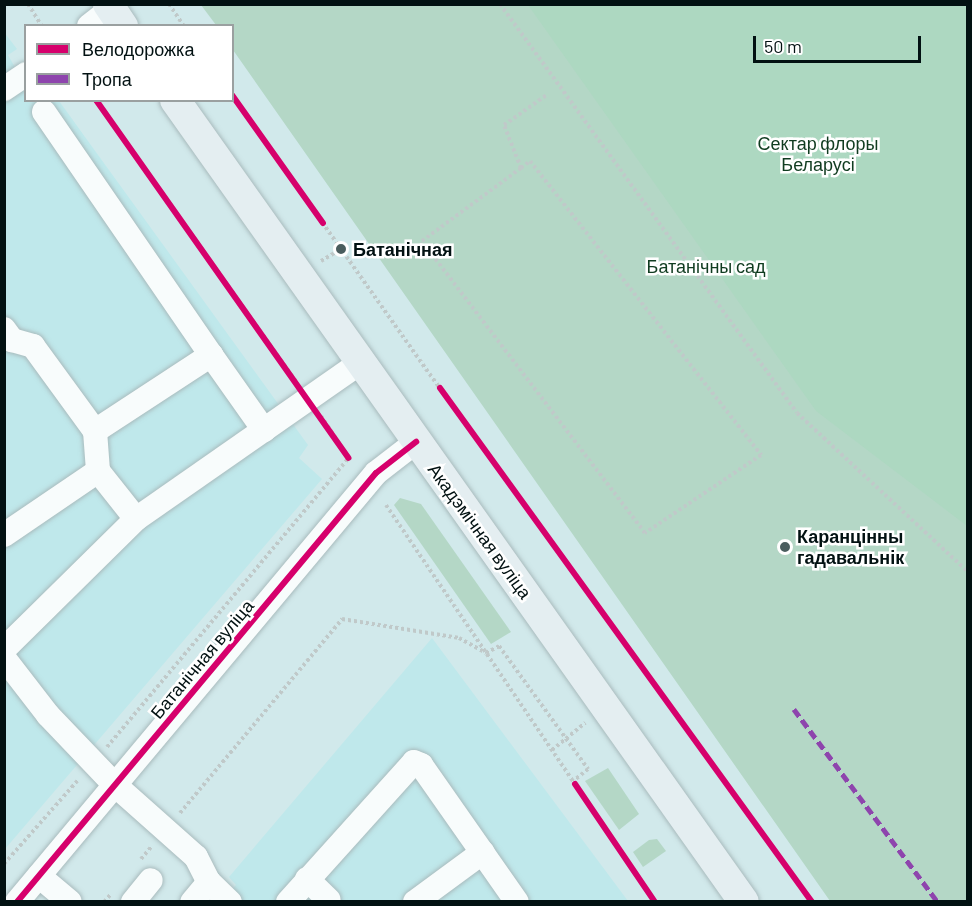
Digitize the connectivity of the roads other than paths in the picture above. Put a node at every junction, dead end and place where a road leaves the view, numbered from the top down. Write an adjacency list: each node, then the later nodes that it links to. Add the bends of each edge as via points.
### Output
1 (24, 75): 2 (street)
2 (4, 89)
3 (176, 102): 7 (main road, Акадэмічная вуліца)
4 (44, 112): 6 (street)
5 (4, 329): 9 (street, via 12,340 33,346)
6 (211, 355): 8 (street); 9 (street)
7 (360, 363): 8 (street); 10 (main road, Акадэмічная вуліца)
8 (264, 430): 12 (street)
9 (95, 431): 11 (street)
10 (416, 442): 16 (street, Батанічная вуліца, via 376,472); 31 (main road, Акадэмічная вуліца)
11 (98, 471): 12 (street); 13 (street)
12 (136, 519): 14 (street)
13 (4, 536)
14 (4, 650)
15 (4, 658): 16 (street, via 48,715)
16 (115, 785): 19 (street, Батанічная вуліца); 21 (street, via 196,856)
17 (483, 852): 20 (street, via 421,765 414,762); 29 (street); 30 (street)
18 (145, 871): 22 (street)
19 (39, 876): 24 (street, Батанічная вуліца); 25 (street)
20 (308, 879): 23 (street); 28 (street)
21 (209, 882): 26 (street); 27 (street)
22 (125, 893)
23 (329, 900)
24 (17, 902)
25 (70, 902)
26 (192, 902)
27 (230, 902)
28 (288, 902)
29 (415, 902)
30 (518, 902)
31 (744, 902)

